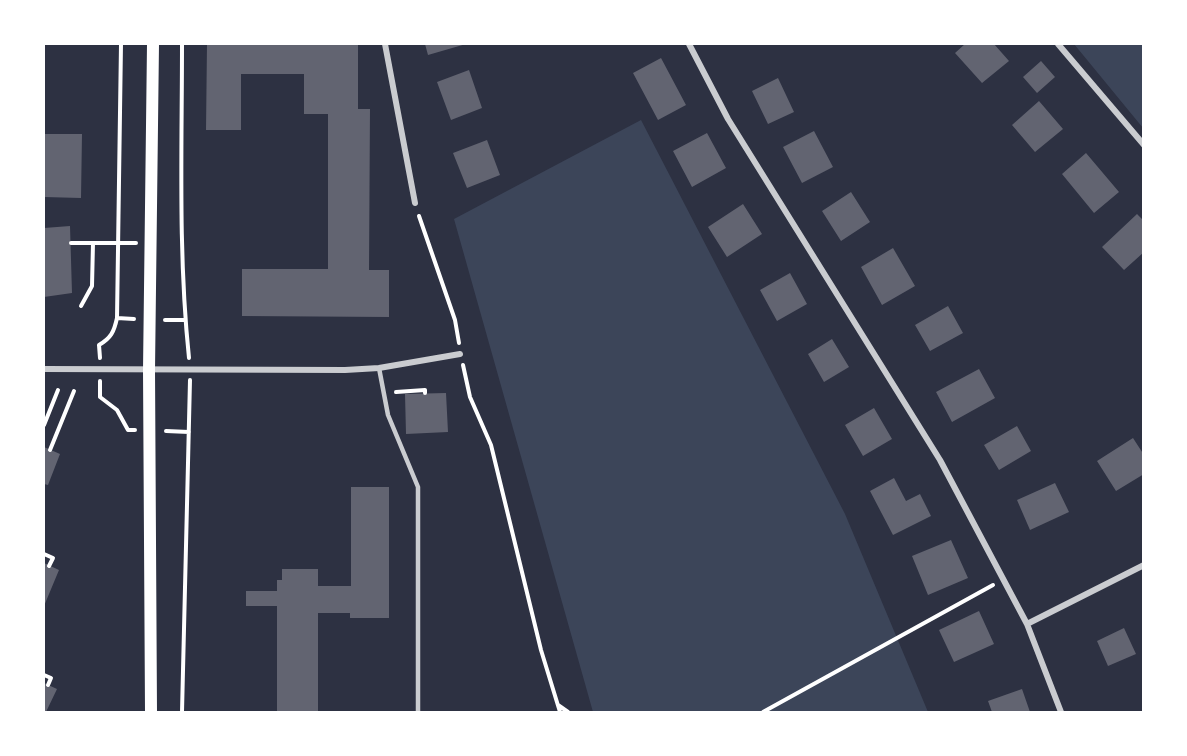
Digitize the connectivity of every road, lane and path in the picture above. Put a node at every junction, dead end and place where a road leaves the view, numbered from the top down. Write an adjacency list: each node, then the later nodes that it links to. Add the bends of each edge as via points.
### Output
1 (121, 44): 11 (path)
2 (182, 44): 19 (path, via 180,181 184,320)
3 (385, 44): 8 (street)
4 (689, 44): 31 (street, via 728,119 940,460)
5 (1058, 44): 7 (street)
6 (153, 51): 12 (main road)
7 (1143, 146)
8 (415, 203): 14 (path, via 454,320)
9 (71, 243): 10 (path)
10 (93, 243): 11 (path); 13 (path, via 92,286)
11 (118, 243): 12 (path); 17 (path, via 117,318 114,332 99,345)
12 (151, 243): 18 (main road)
13 (81, 306)
14 (460, 354): 15 (street); 35 (path, via 470,397 491,445)
15 (379, 368): 19 (street); 22 (lane)
16 (44, 369): 17 (street)
17 (101, 370): 18 (street); 25 (path, via 100,397 117,410 128,430)
18 (149, 370): 19 (street); 25 (main road)
19 (190, 370): 26 (path)
20 (58, 390): 24 (path)
21 (74, 391): 27 (path)
22 (382, 392): 23 (path); 38 (lane, via 418,487)
23 (425, 393)
24 (44, 425)
25 (151, 431): 26 (path); 36 (main road)
26 (189, 432): 37 (path)
27 (50, 450)
28 (44, 554): 30 (path, via 53,558)
29 (1143, 565): 32 (street)
30 (49, 566)
31 (1002, 580): 32 (street); 41 (path)
32 (1027, 624): 42 (street)
33 (44, 675): 34 (path, via 51,678)
34 (48, 685)
35 (557, 704): 39 (path); 40 (path)
36 (151, 712)
37 (182, 712)
38 (418, 712)
39 (560, 712)
40 (568, 712)
41 (763, 712)
42 (1061, 712)

